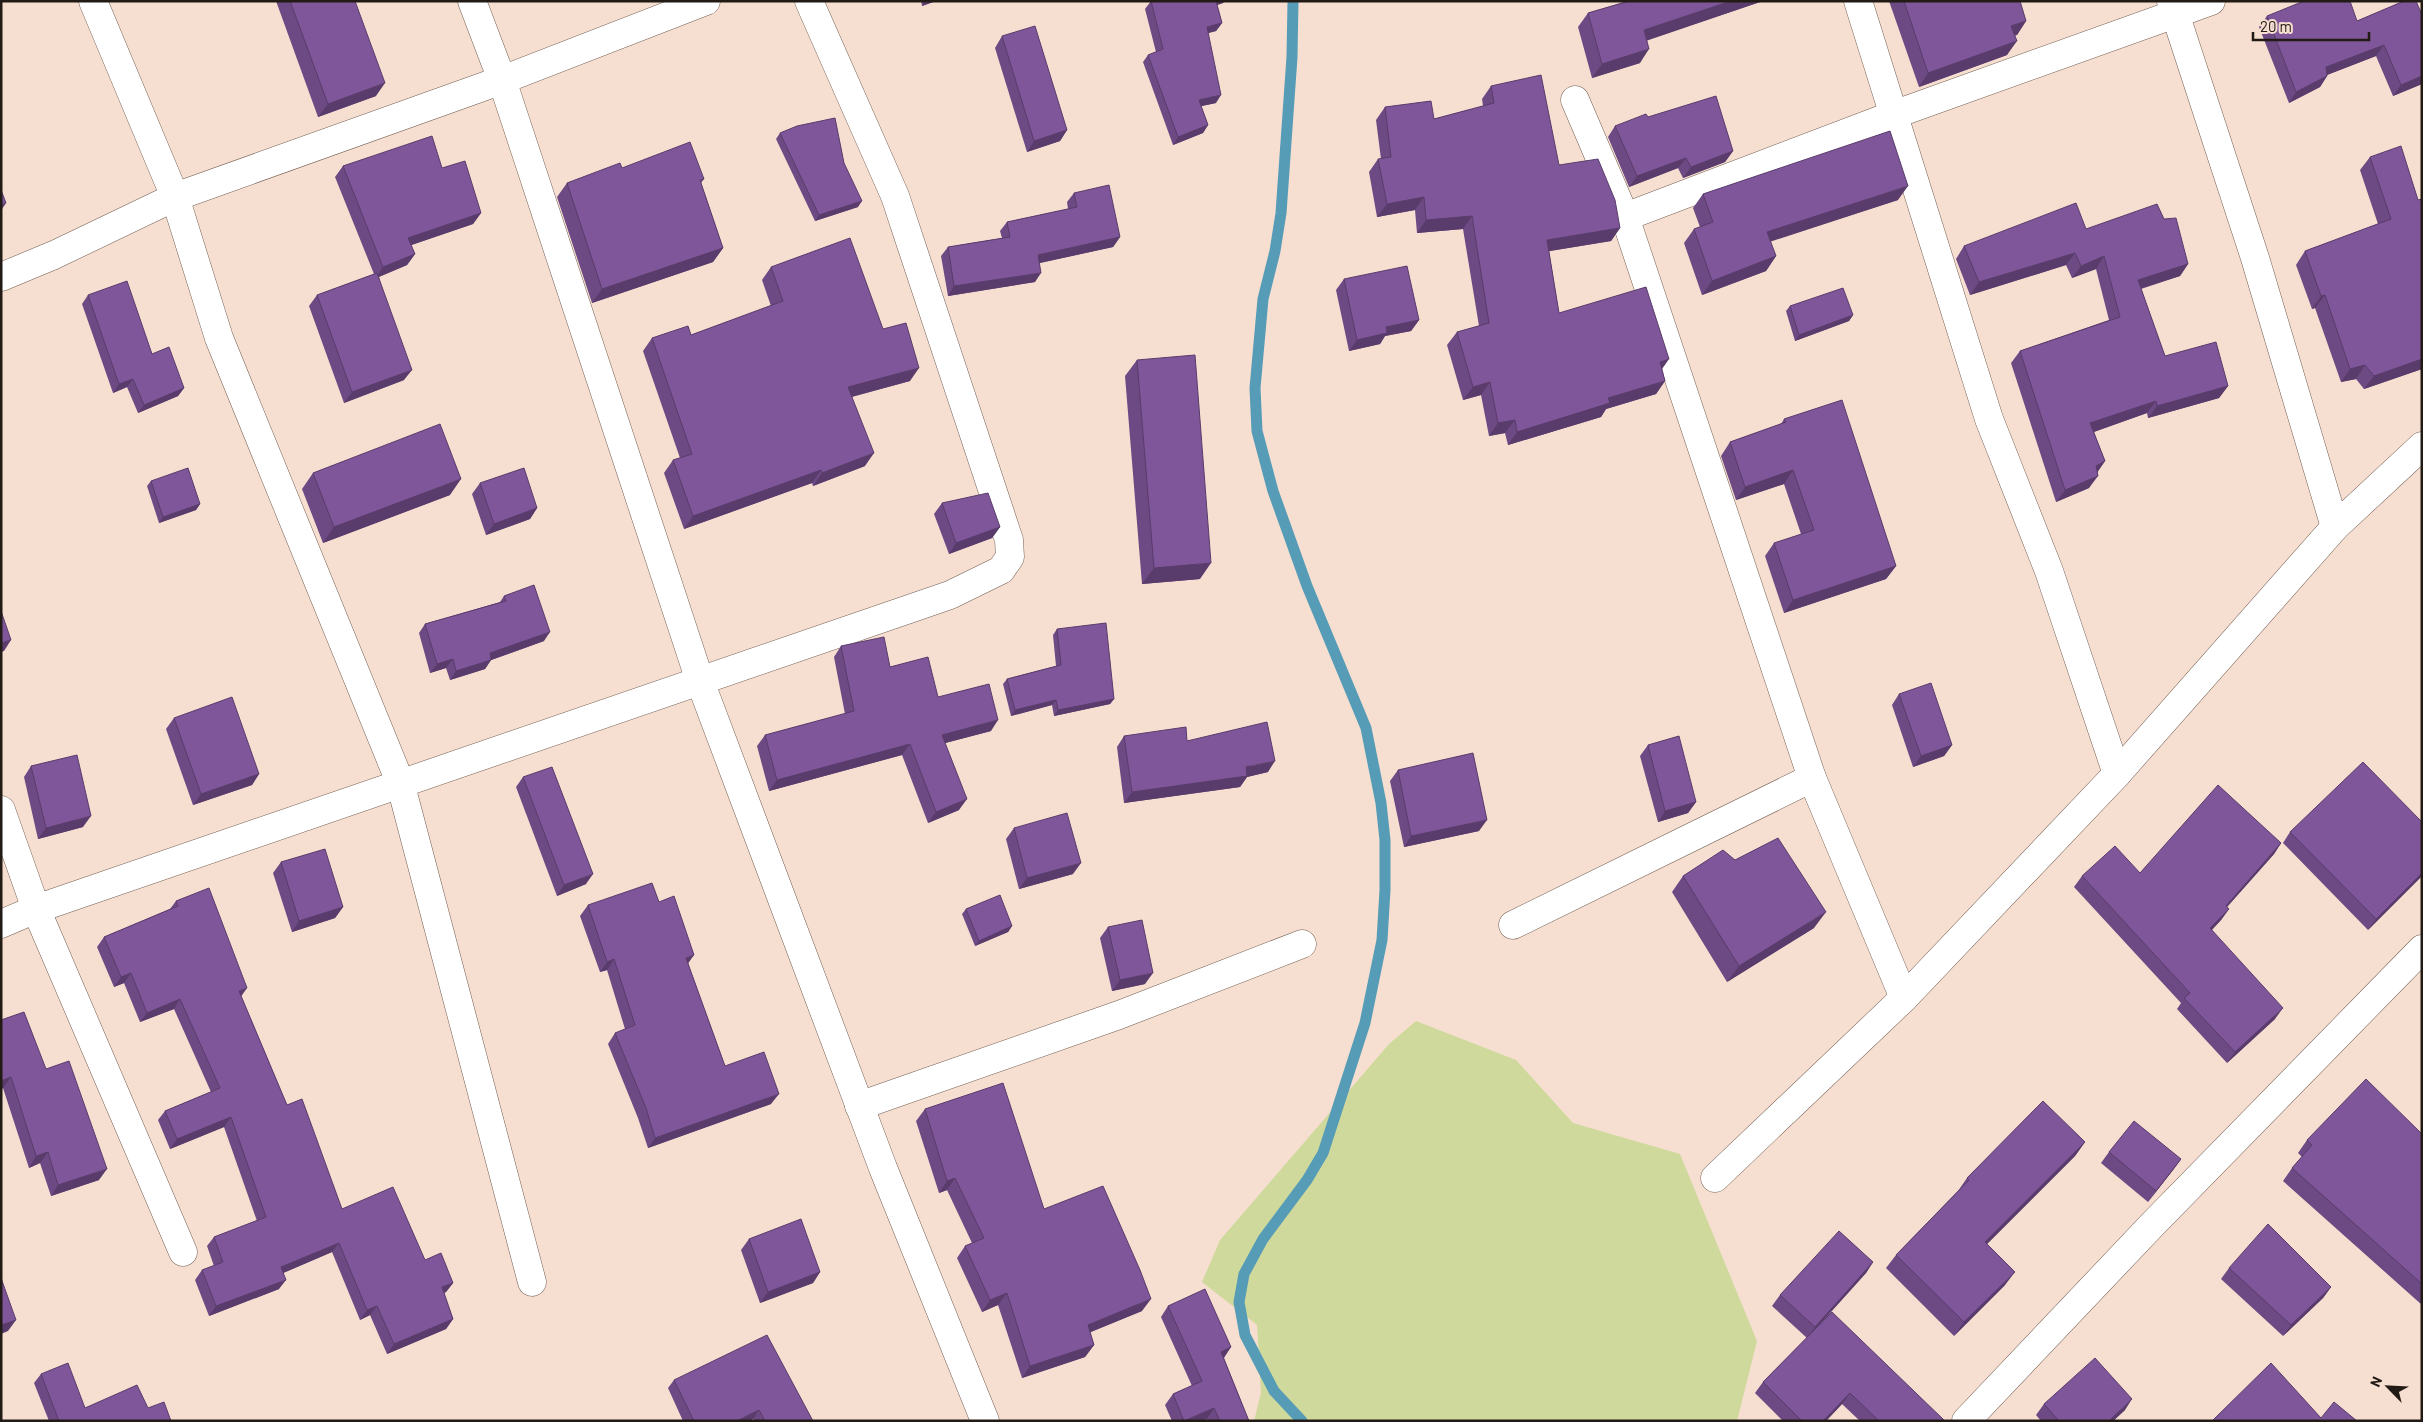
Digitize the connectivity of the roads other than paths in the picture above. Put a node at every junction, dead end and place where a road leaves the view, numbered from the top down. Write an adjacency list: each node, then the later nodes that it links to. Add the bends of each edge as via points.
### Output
1 (93, 1): 11 (street)
2 (472, 1): 8 (street)
3 (706, 1): 8 (street)
4 (808, 1): 16 (street, via 895,196 1009,540 1010,557 1001,570 950,594)
5 (1858, 1): 10 (street)
6 (2211, 1): 7 (street)
7 (2173, 7): 10 (street); 15 (street, via 2254,258)
8 (502, 80): 11 (street); 16 (street)
9 (1575, 100): 12 (street)
10 (1893, 115): 12 (street); 17 (street, via 1989,419 2049,571)
11 (175, 197): 13 (street); 19 (street, via 219,338)
12 (1624, 217): 18 (street)
13 (1, 277)
14 (2422, 446): 15 (street)
15 (2335, 528): 17 (street)
16 (700, 681): 19 (street); 27 (street)
17 (2117, 774): 26 (street)
18 (1812, 778): 23 (street); 26 (street)
19 (400, 782): 21 (street); 30 (street)
20 (1, 810): 21 (street)
21 (36, 909): 22 (street); 29 (street)
22 (1, 924)
23 (1513, 925)
24 (1302, 944): 27 (street, via 1119,1015)
25 (2422, 949): 32 (street)
26 (1904, 998): 28 (street)
27 (859, 1106): 31 (street)
28 (1715, 1178)
29 (183, 1252)
30 (532, 1282)
31 (985, 1421)
32 (1966, 1421)

